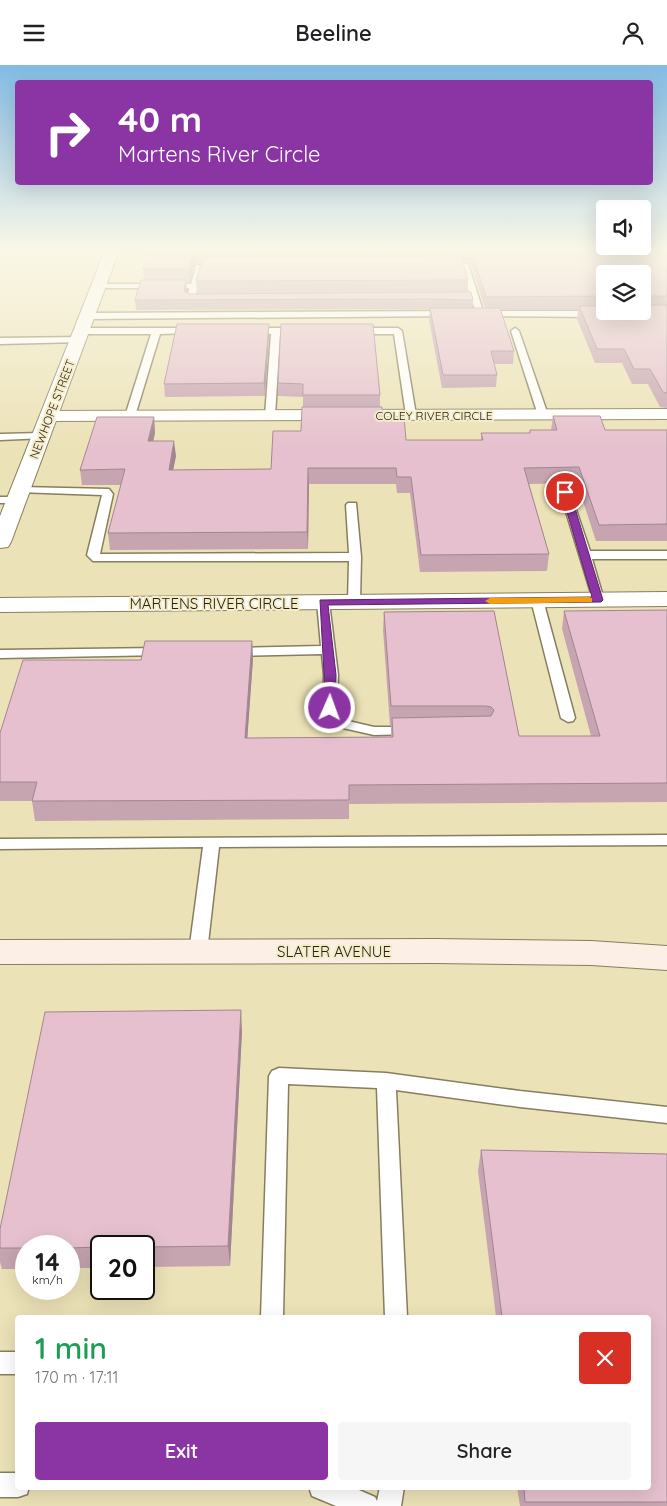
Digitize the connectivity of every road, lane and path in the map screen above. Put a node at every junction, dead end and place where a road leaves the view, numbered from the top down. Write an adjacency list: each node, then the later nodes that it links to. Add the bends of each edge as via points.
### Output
1 (368, 315): 2 (lane)
2 (88, 316): 10 (street, NEWHOPE STREET)
3 (156, 331): 4 (lane); 10 (lane); 15 (lane)
4 (202, 331)
5 (239, 331): 6 (lane)
6 (276, 331): 7 (lane); 16 (lane)
7 (314, 331)
8 (342, 331): 13 (lane, via 398,331)
9 (515, 331): 14 (lane)
10 (80, 336): 11 (lane); 17 (street, NEWHOPE STREET)
11 (0, 341)
12 (667, 414): 14 (street, COLEY RIVER CIRCLE)
13 (411, 415): 14 (street, COLEY RIVER CIRCLE); 16 (street, COLEY RIVER CIRCLE)
14 (543, 415)
15 (130, 416): 16 (street, COLEY RIVER CIRCLE); 17 (street, COLEY RIVER CIRCLE)
16 (270, 416)
17 (50, 417): 18 (street, NEWHOPE STREET)
18 (42, 436): 19 (lane); 21 (street, NEWHOPE STREET)
19 (0, 437)
20 (565, 492): 24 (lane)
21 (12, 497): 23 (street, NEWHOPE STREET); 26 (lane, via 105,491 108,494 94,555 96,558)
22 (352, 505): 26 (lane)
23 (0, 542)
24 (585, 555): 25 (lane); 28 (lane)
25 (667, 555)
26 (355, 557): 31 (lane)
27 (667, 599): 28 (street, MARTENS RIVER CIRCLE)
28 (598, 600): 29 (street, MARTENS RIVER CIRCLE)
29 (537, 601): 31 (street, MARTENS RIVER CIRCLE); 37 (lane)
30 (323, 602): 31 (street, MARTENS RIVER CIRCLE); 32 (street, MARTENS RIVER CIRCLE); 33 (lane)
31 (354, 602)
32 (0, 605)
33 (328, 651): 35 (lane); 38 (lane, via 330,708 339,723 374,731)
34 (179, 652): 36 (lane)
35 (219, 652)
36 (0, 654)
37 (568, 718)
38 (420, 731)
39 (667, 840): 40 (lane)
40 (212, 842): 41 (lane); 43 (lane)
41 (0, 845)
42 (0, 951): 43 (main road, SLATER AVENUE)
43 (198, 951): 44 (main road, SLATER AVENUE, via 591,953)
44 (667, 959)
45 (386, 1081): 46 (lane); 47 (lane, via 279,1076); 48 (lane)
46 (667, 1115)
47 (272, 1315)
48 (396, 1315)
49 (0, 1363): 50 (lane)
50 (15, 1363)
51 (0, 1485): 52 (lane)
52 (15, 1485)
53 (328, 1490): 55 (lane)
54 (391, 1490): 56 (lane)
55 (366, 1506)
56 (388, 1506)

